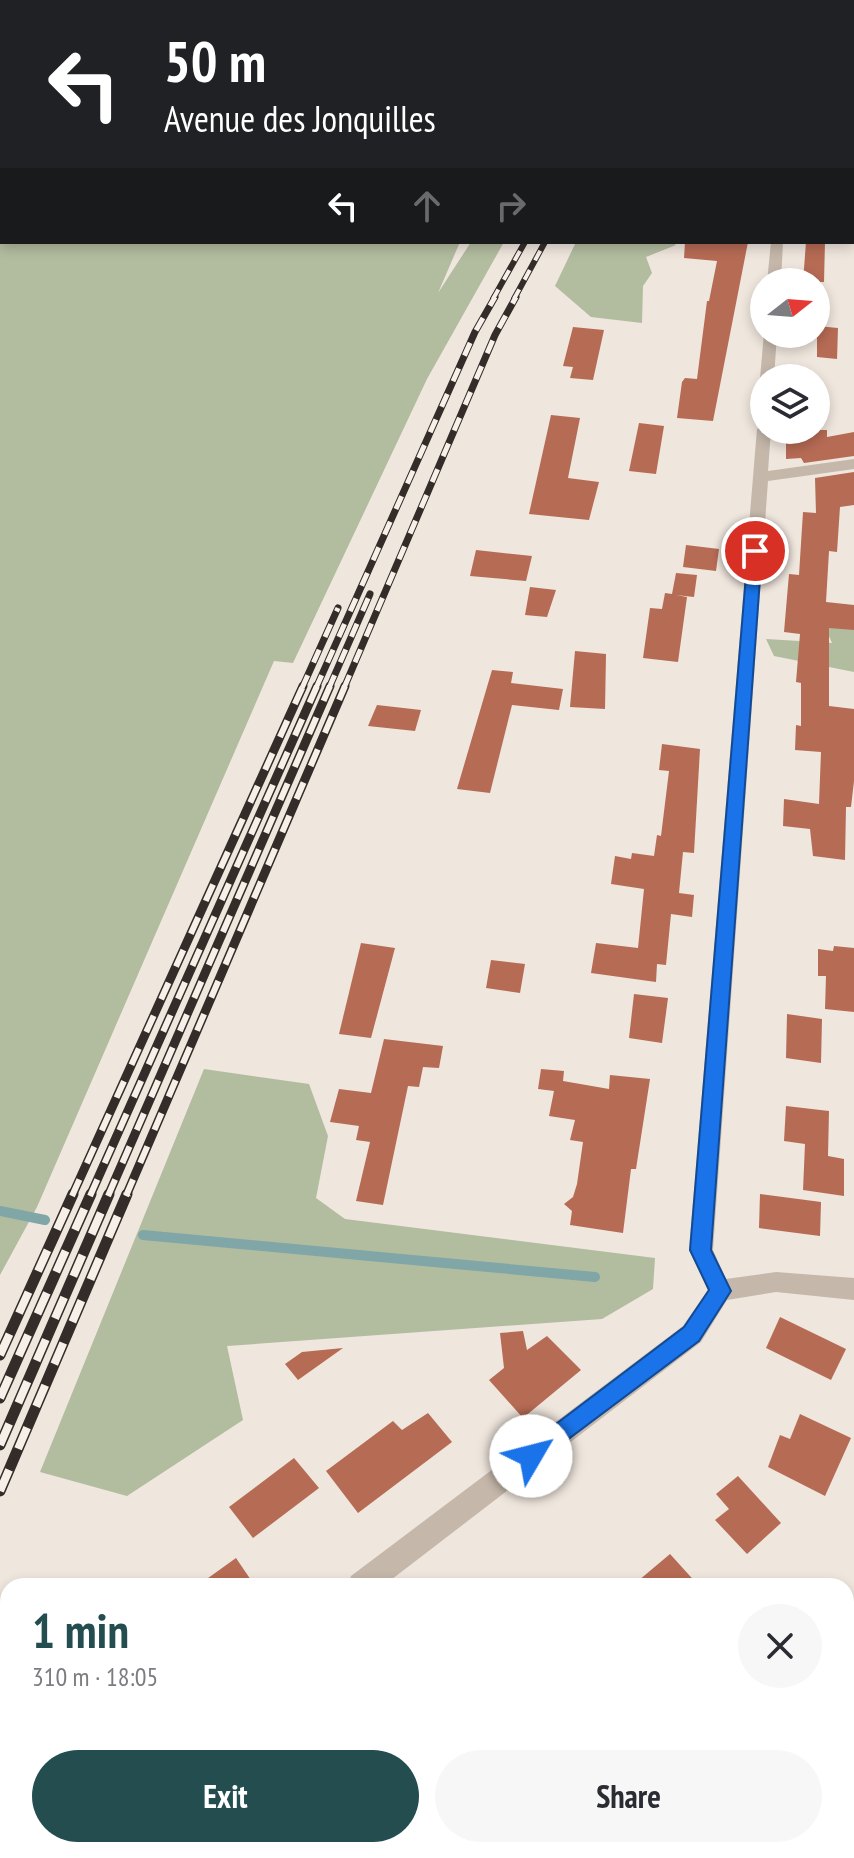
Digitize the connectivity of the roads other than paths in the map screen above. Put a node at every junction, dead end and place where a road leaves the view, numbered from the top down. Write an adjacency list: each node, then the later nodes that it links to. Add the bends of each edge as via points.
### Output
1 (777, 244): 2 (street)
2 (775, 268)
3 (763, 444): 5 (street)
4 (854, 464): 5 (street)
5 (761, 476): 7 (street, via 701,1250)
6 (854, 1289): 7 (street, via 776,1282)
7 (720, 1291): 8 (street, via 692,1334)
8 (372, 1578)

